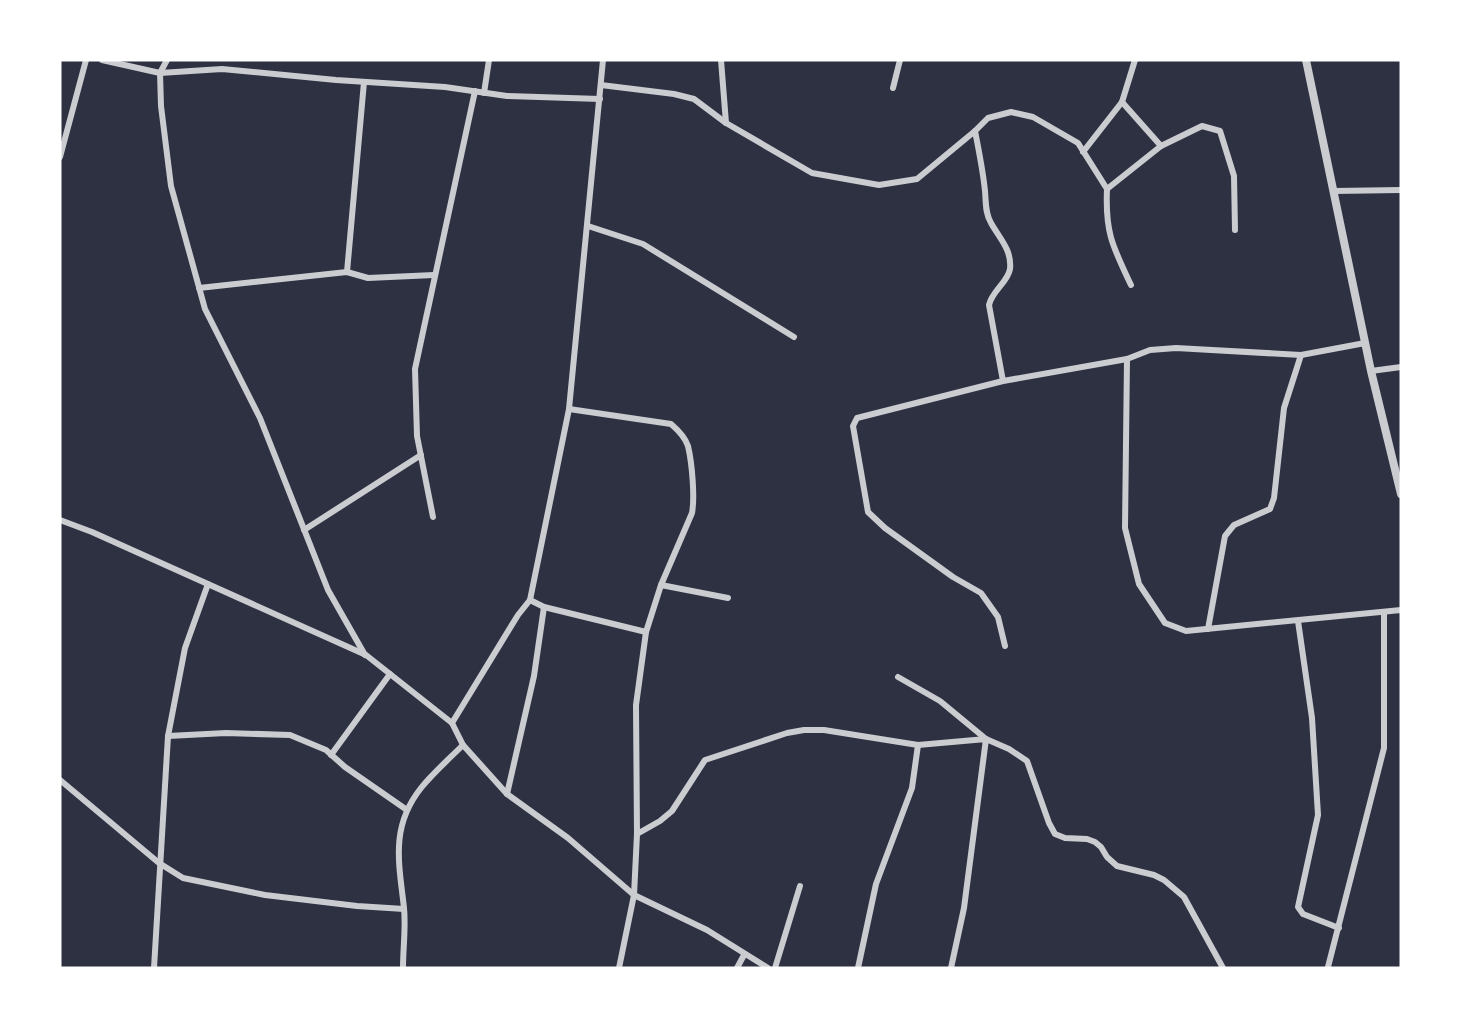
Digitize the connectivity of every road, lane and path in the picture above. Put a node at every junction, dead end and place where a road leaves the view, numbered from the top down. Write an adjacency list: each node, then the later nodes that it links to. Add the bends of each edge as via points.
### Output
1 (86, 60): 22 (street)
2 (102, 60): 10 (street)
3 (167, 60): 10 (street)
4 (489, 60): 15 (street)
5 (603, 60): 12 (street)
6 (721, 60): 18 (street)
7 (900, 60): 13 (street)
8 (1135, 60): 17 (street)
9 (1306, 60): 25 (street)
10 (160, 73): 11 (street, via 222,69); 31 (street, via 171,186)
11 (364, 82): 14 (street); 28 (street)
12 (601, 85): 16 (street); 18 (street, via 675,93 694,99)
13 (893, 88)
14 (475, 91): 15 (street); 29 (street)
15 (484, 93): 16 (street)
16 (600, 99): 26 (street)
17 (1122, 102): 20 (street); 21 (street)
18 (726, 123): 19 (street, via 812,172 879,185 918,179)
19 (975, 131): 21 (street, via 988,118 1011,112 1033,117 1078,143); 38 (street, via 987,213 1008,248 1010,264 1010,272 989,305)
20 (1161, 146): 23 (street); 27 (street, via 1202,126 1220,131 1234,176)
21 (1083, 152): 23 (street)
22 (60, 157)
23 (1107, 189): 30 (street, via 1110,241)
24 (1401, 190): 25 (street)
25 (1334, 191): 33 (street)
26 (588, 226): 32 (street, via 643,244); 39 (street)
27 (1235, 230)
28 (347, 272): 29 (street, via 368,278); 31 (street)
29 (434, 275): 40 (street, via 415,369)
30 (1131, 285)
31 (199, 288): 44 (street, via 205,309 260,418)
32 (794, 337)
33 (1365, 343): 34 (street); 37 (street)
34 (1301, 355): 35 (street, via 1176,348 1150,350); 53 (street, via 1284,408 1274,498 1270,509 1234,525 1225,536)
35 (1127, 359): 38 (street); 53 (street, via 1125,528 1139,584 1165,622 1186,631)
36 (1401, 367): 37 (street)
37 (1371, 371): 41 (street)
38 (1002, 381): 55 (street, via 857,418 853,426 868,512 943,570 981,593 998,617)
39 (569, 409): 46 (street, via 671,424 688,445 692,513); 48 (street)
40 (421, 455): 42 (street); 44 (street)
41 (1401, 494)
42 (433, 517)
43 (60, 520): 45 (street)
44 (304, 530): 56 (street, via 328,590)
45 (208, 584): 56 (street); 60 (street, via 185,648)
46 (661, 585): 47 (street); 54 (street)
47 (728, 598)
48 (530, 600): 49 (street); 59 (street)
49 (544, 607): 54 (street); 66 (street, via 534,676)
50 (1401, 610): 51 (street)
51 (1384, 612): 52 (street); 73 (street, via 1384,748)
52 (1298, 621): 53 (street); 73 (street, via 1312,718 1318,815 1298,907 1303,914)
53 (1208, 629)
54 (645, 632): 68 (street, via 636,705)
55 (1005, 646)
56 (366, 655): 57 (street)
57 (390, 674): 59 (street); 64 (street)
58 (898, 677): 61 (street, via 940,701)
59 (452, 723): 62 (street)
60 (168, 736): 64 (street, via 290,735); 69 (street)
61 (986, 739): 63 (street); 82 (street, via 964,908); 83 (street, via 1027,761 1055,834 1095,842 1117,866 1154,875 1184,897)
62 (463, 745): 66 (street); 67 (street, via 420,789)
63 (918, 745): 68 (street, via 804,730 713,756 699,767 672,811); 81 (street, via 912,788 876,884)
64 (331, 755): 67 (street)
65 (60, 780): 69 (street)
66 (507, 794): 71 (street, via 568,838)
67 (407, 810): 72 (street, via 397,841)
68 (637, 834): 71 (street)
69 (159, 863): 72 (street, via 183,878 265,895); 75 (street)
70 (800, 886): 80 (street)
71 (634, 895): 74 (street, via 707,930); 77 (street)
72 (404, 909): 76 (street)
73 (1339, 928): 84 (street)
74 (744, 954): 78 (street); 79 (street)
75 (154, 968)
76 (403, 968)
77 (619, 968)
78 (737, 968)
79 (768, 968)
80 (775, 968)
81 (858, 968)
82 (951, 968)
83 (1223, 968)
84 (1329, 968)

